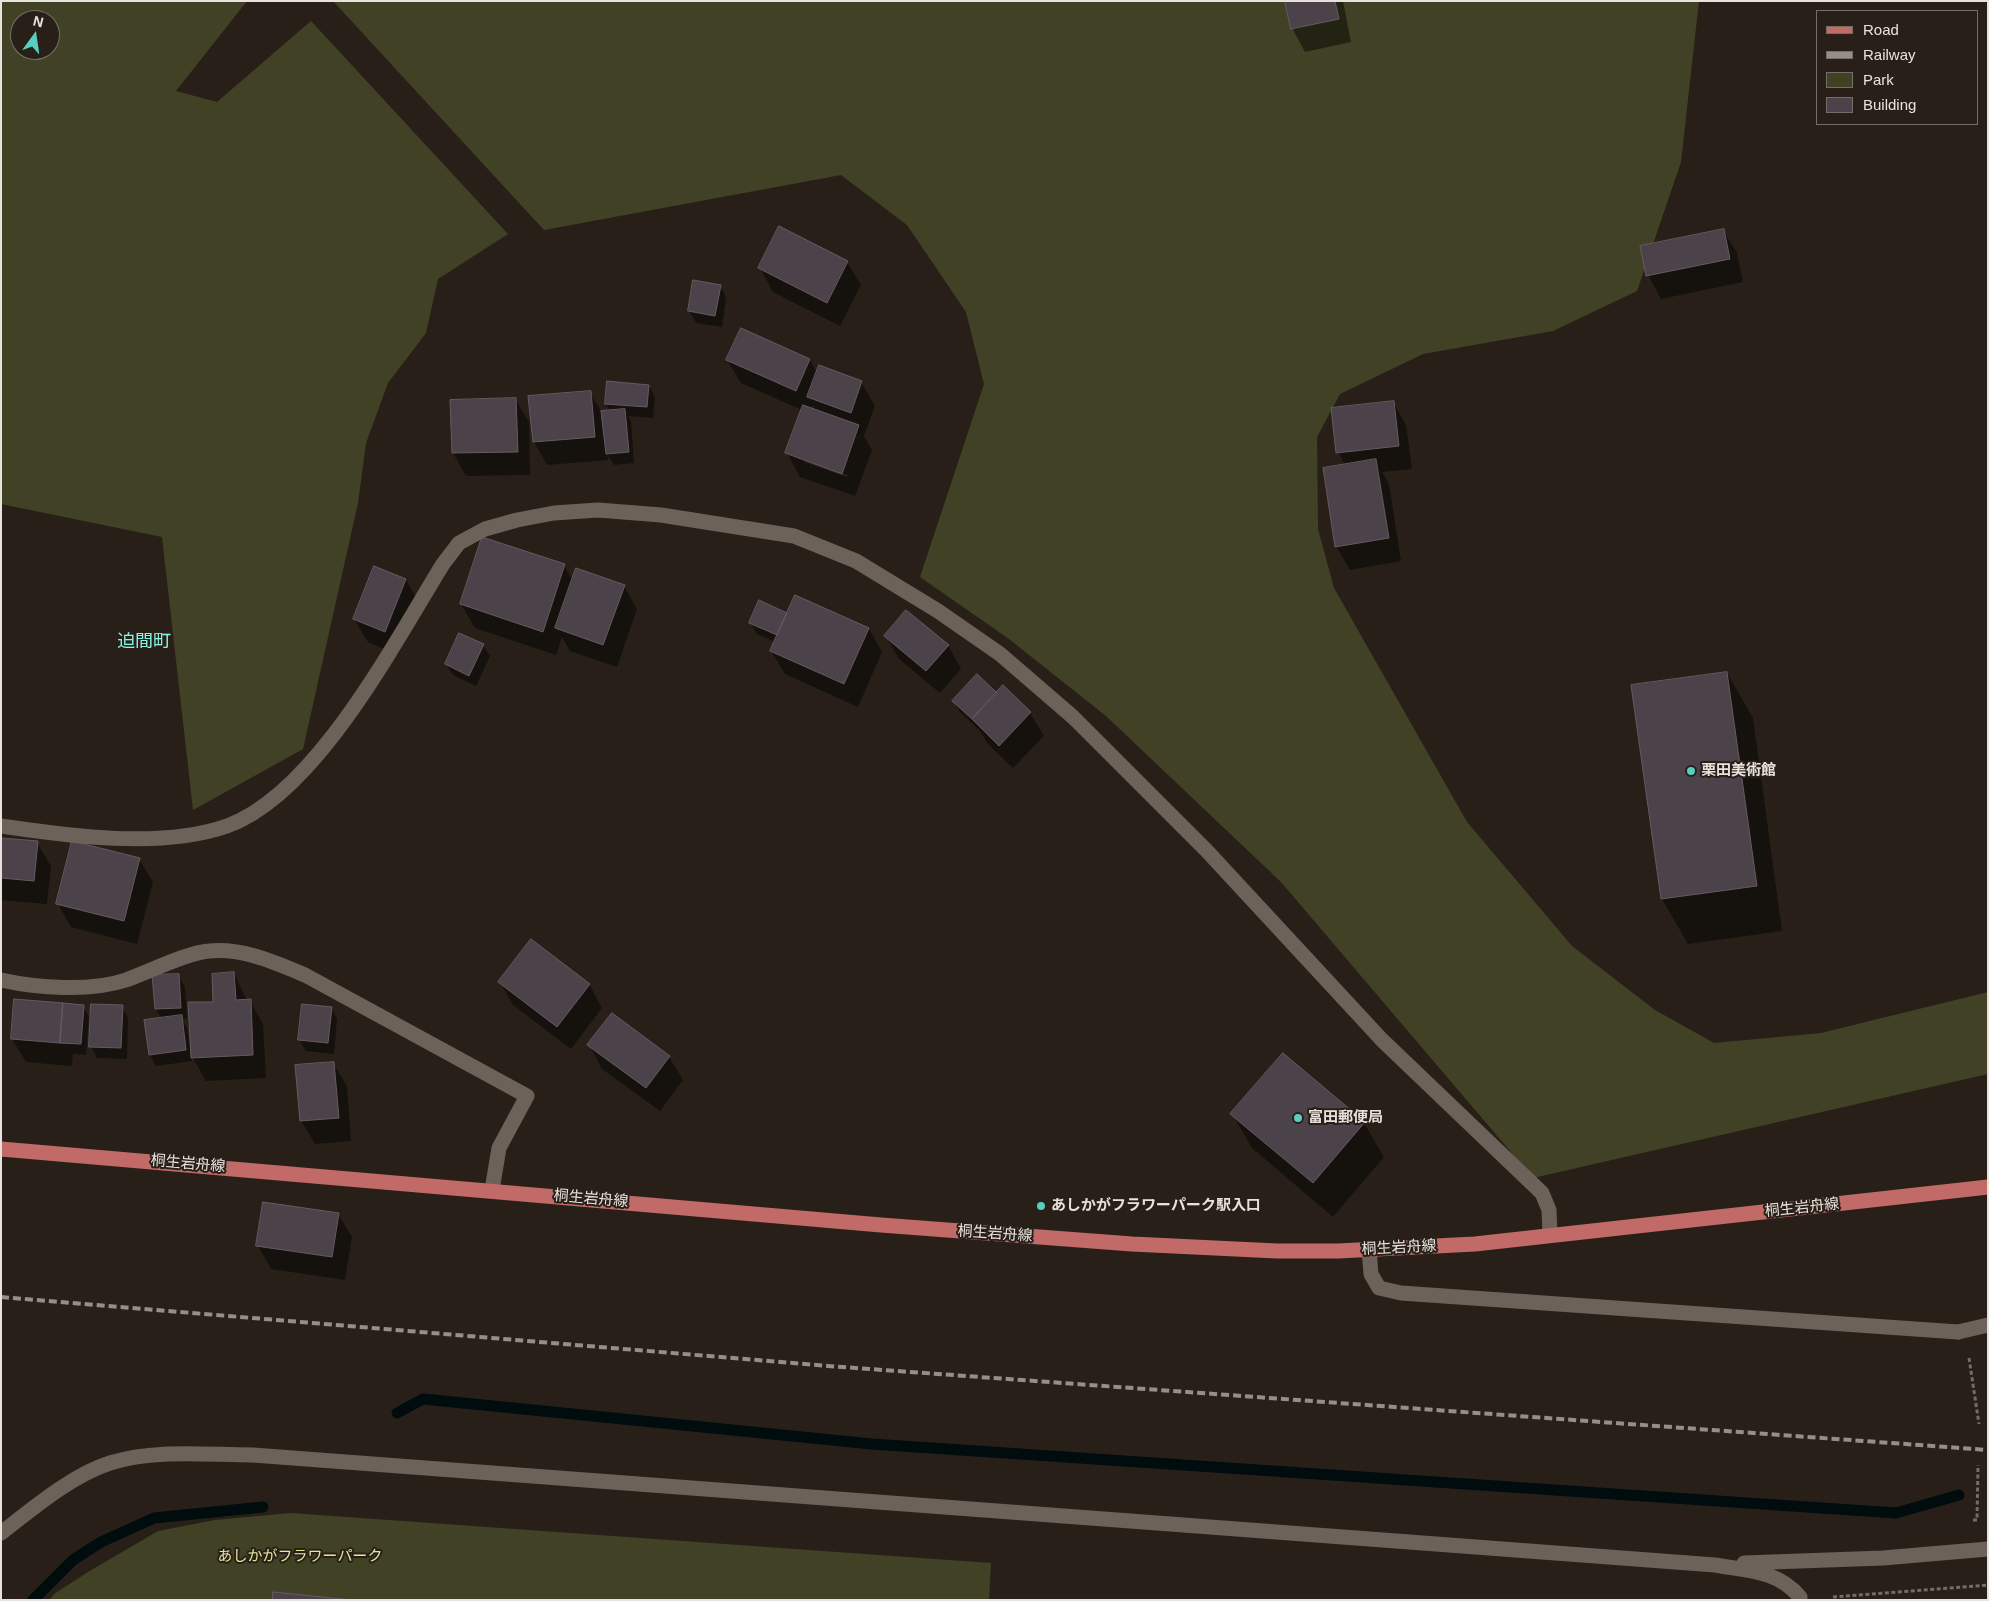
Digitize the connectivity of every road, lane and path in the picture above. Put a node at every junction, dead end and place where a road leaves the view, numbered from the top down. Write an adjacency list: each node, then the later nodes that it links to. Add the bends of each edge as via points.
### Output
1 (1, 826): 6 (street, via 74,837 190,835 227,826 261,808 304,770 341,726 459,543 485,529 554,513 598,510 661,515 794,536 856,561 938,610 1000,654 1072,717 1207,850 1382,1040 1542,1193 1549,1210)
2 (1, 980): 5 (street, via 59,988 102,984 124,980 208,951 233,951 290,968 527,1096 499,1148)
3 (1, 1148): 5 (main road, 桐生岩舟線)
4 (1988, 1186): 6 (main road, 桐生岩舟線)
5 (492, 1190): 7 (main road, 桐生岩舟線, via 1132,1244 1277,1251)
6 (1550, 1235): 7 (main road, 桐生岩舟線, via 1475,1244)
7 (1369, 1249): 9 (street, via 1371,1274 1379,1288 1401,1293)
8 (1988, 1325): 9 (street)
9 (1958, 1332): 10 (path, via 1968,1352)
10 (1979, 1424)
11 (1978, 1465): 12 (path, via 1977,1520)
12 (1968, 1521)
13 (1, 1533): 15 (street, via 69,1484 109,1463 154,1454 254,1456)
14 (1988, 1549): 15 (street, via 1883,1558)
15 (1715, 1564): 18 (street, via 1778,1577 1790,1584)
16 (1988, 1584): 17 (path)
17 (1833, 1597)
18 (1800, 1598)

